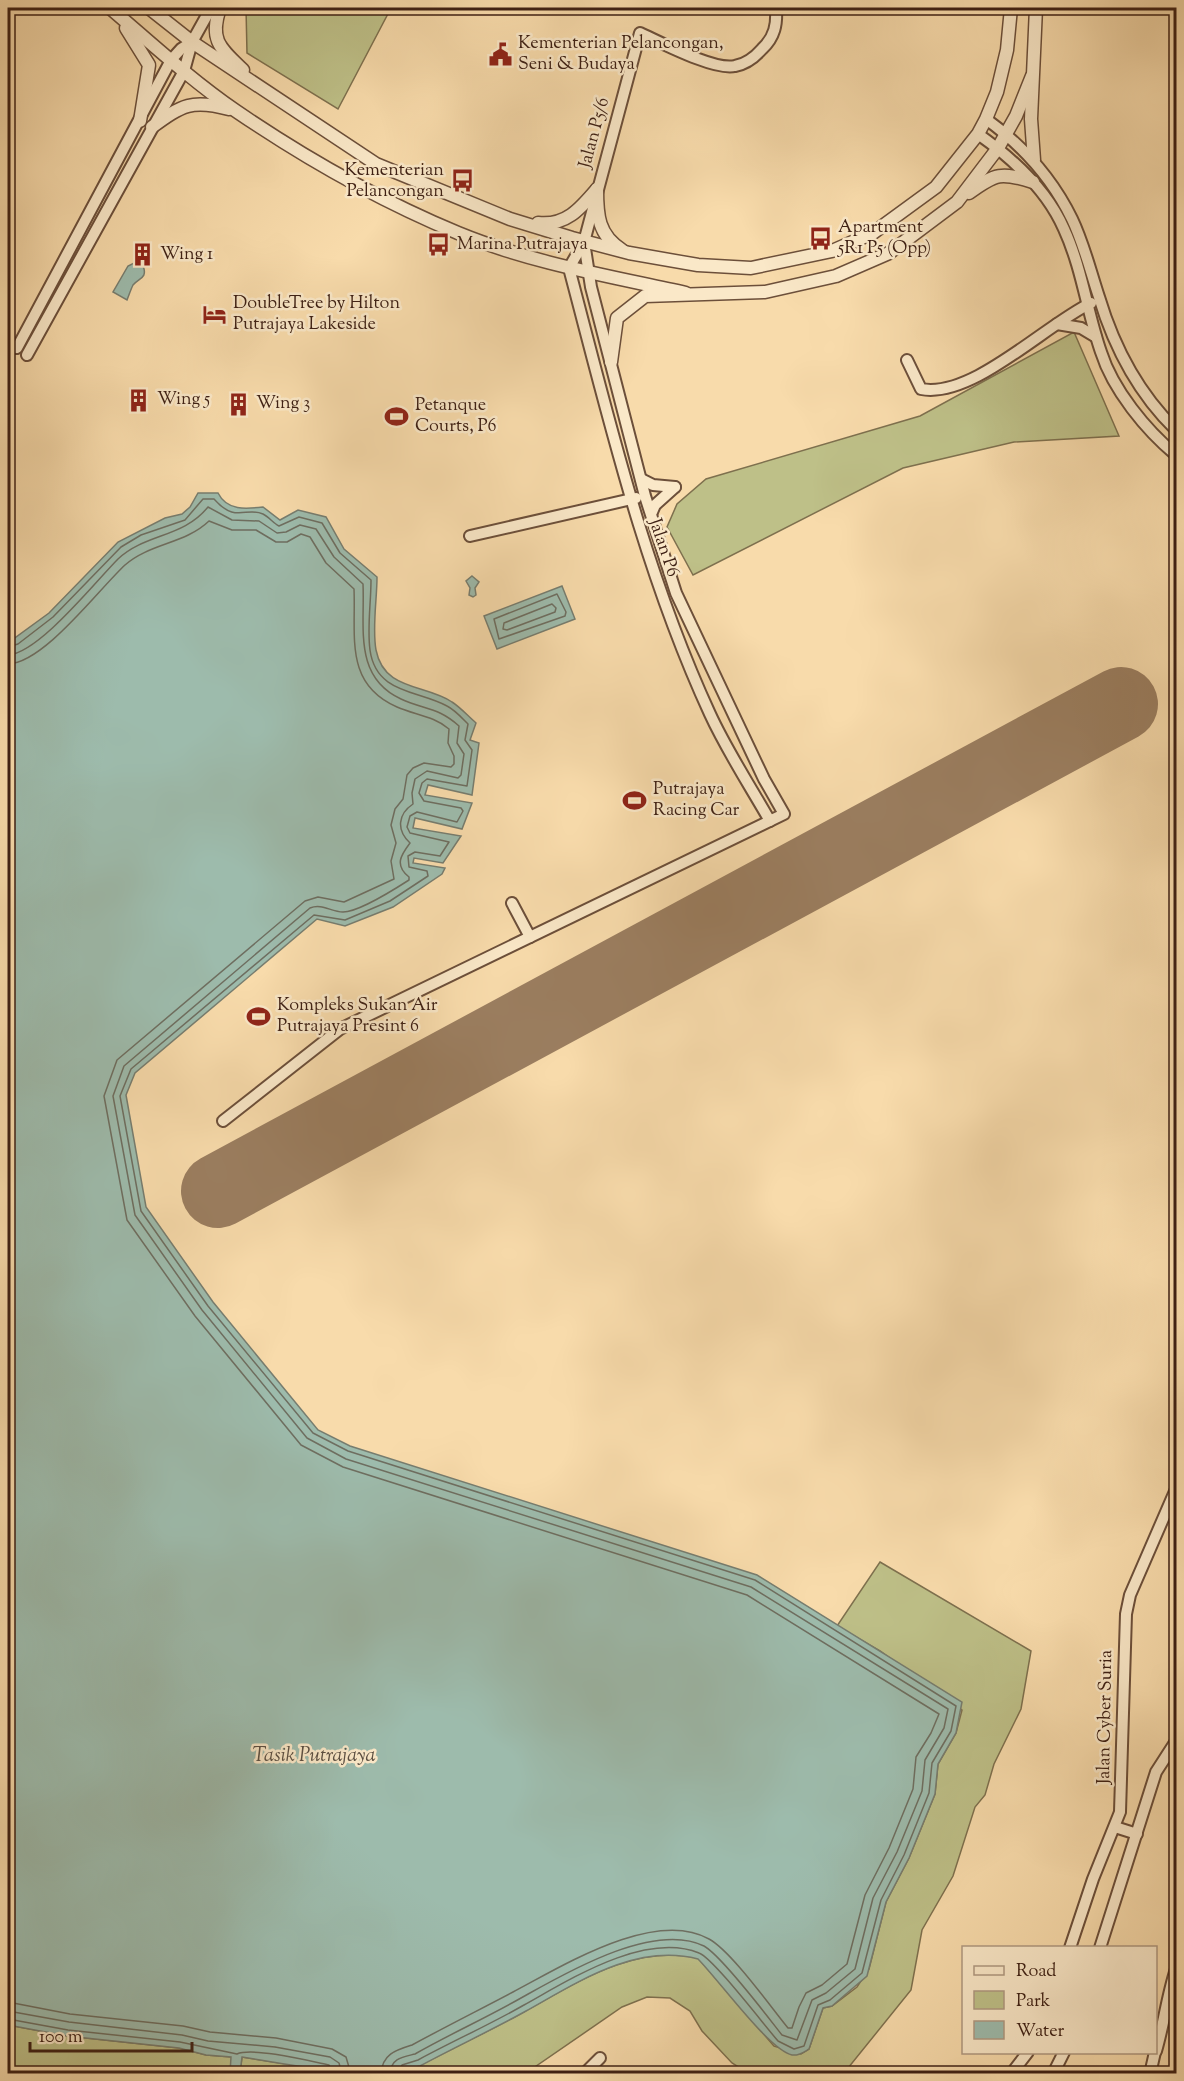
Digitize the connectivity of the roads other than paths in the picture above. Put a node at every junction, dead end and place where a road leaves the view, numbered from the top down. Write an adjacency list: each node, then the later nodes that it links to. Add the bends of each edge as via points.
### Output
1 (109, 8): 9 (street); 15 (street, via 141,48 149,65)
2 (149, 8): 8 (street)
3 (211, 8): 8 (street)
4 (220, 8): 12 (street, via 215,23 219,45)
5 (776, 8): 22 (street, Jalan P5/6, via 777,26 767,45 754,58 734,67 706,62 640,33)
6 (1011, 8): 14 (street, via 997,92)
7 (1036, 8): 11 (street)
8 (192, 42): 9 (street); 10 (street); 12 (street)
9 (171, 60): 10 (street); 15 (street)
10 (184, 71): 13 (street); 16 (street)
11 (1032, 76): 18 (street); 20 (street)
12 (284, 105): 24 (street, via 376,164)
13 (236, 111): 16 (street, via 197,102 183,106); 27 (street, via 364,188 426,218)
14 (986, 119): 17 (street); 18 (street)
15 (140, 121): 34 (street)
16 (152, 127): 35 (street)
17 (978, 134): 19 (street); 26 (street, via 936,187 873,233 832,251 751,268 698,265)
18 (1006, 134): 19 (street); 20 (street)
19 (998, 148): 21 (street); 23 (street)
20 (1034, 160): 30 (street, via 1072,218)
21 (1033, 182): 23 (street, via 1002,174 992,176); 31 (street, via 1063,226)
22 (597, 189): 24 (street, via 561,222); 25 (street, Jalan P5/6); 26 (street, via 597,218 603,232 614,245)
23 (957, 202): 29 (street, via 889,253 836,276 765,292)
24 (510, 219): 25 (street)
25 (584, 242): 26 (street); 27 (street); 28 (street, Jalan P6)
26 (629, 253)
27 (569, 268): 28 (street); 42 (street, Jalan P6)
28 (587, 272): 29 (street); 37 (street, Jalan P6)
29 (686, 293): 37 (street, via 645,296 625,310 618,318)
30 (1099, 298): 31 (street); 38 (street, via 1130,371)
31 (1087, 304): 32 (street); 33 (street)
32 (1057, 324): 33 (street, via 1081,328); 36 (street, via 975,378 946,390 921,389)
33 (1096, 337): 39 (street, via 1114,381)
34 (17, 348)
35 (27, 355)
36 (907, 360)
37 (611, 362): 40 (street, Jalan P6)
38 (1176, 430)
39 (1176, 455)
40 (641, 479): 41 (street, Jalan P6); 43 (street, via 653,485 675,487)
41 (645, 496): 42 (street); 43 (street, Jalan P6)
42 (630, 500): 44 (street); 45 (street, Jalan P6, via 666,609 710,716)
43 (651, 512): 45 (street, Jalan P6, via 676,593 784,814)
44 (470, 536)
45 (770, 821): 47 (street)
46 (512, 903): 47 (street)
47 (530, 937): 48 (street, via 340,1029)
48 (223, 1121)
49 (1176, 1489): 51 (street, Jalan Cyber Suria, via 1130,1595 1126,1614 1120,1812)
50 (1176, 1741): 52 (street, via 1156,1772)
51 (1115, 1827): 52 (street); 53 (street, Jalan Cyber Suria)
52 (1137, 1834): 54 (street)
53 (1070, 1946)
54 (1100, 1946)
55 (1176, 1969): 56 (street)
56 (1161, 1999): 57 (street, via 1163,2025)
57 (1157, 2045)
58 (1026, 2054): 63 (street)
59 (1061, 2054): 64 (street)
60 (1155, 2054): 65 (street)
61 (600, 2058): 62 (street)
62 (584, 2073)
63 (1011, 2073)
64 (1053, 2073)
65 (1150, 2073)

